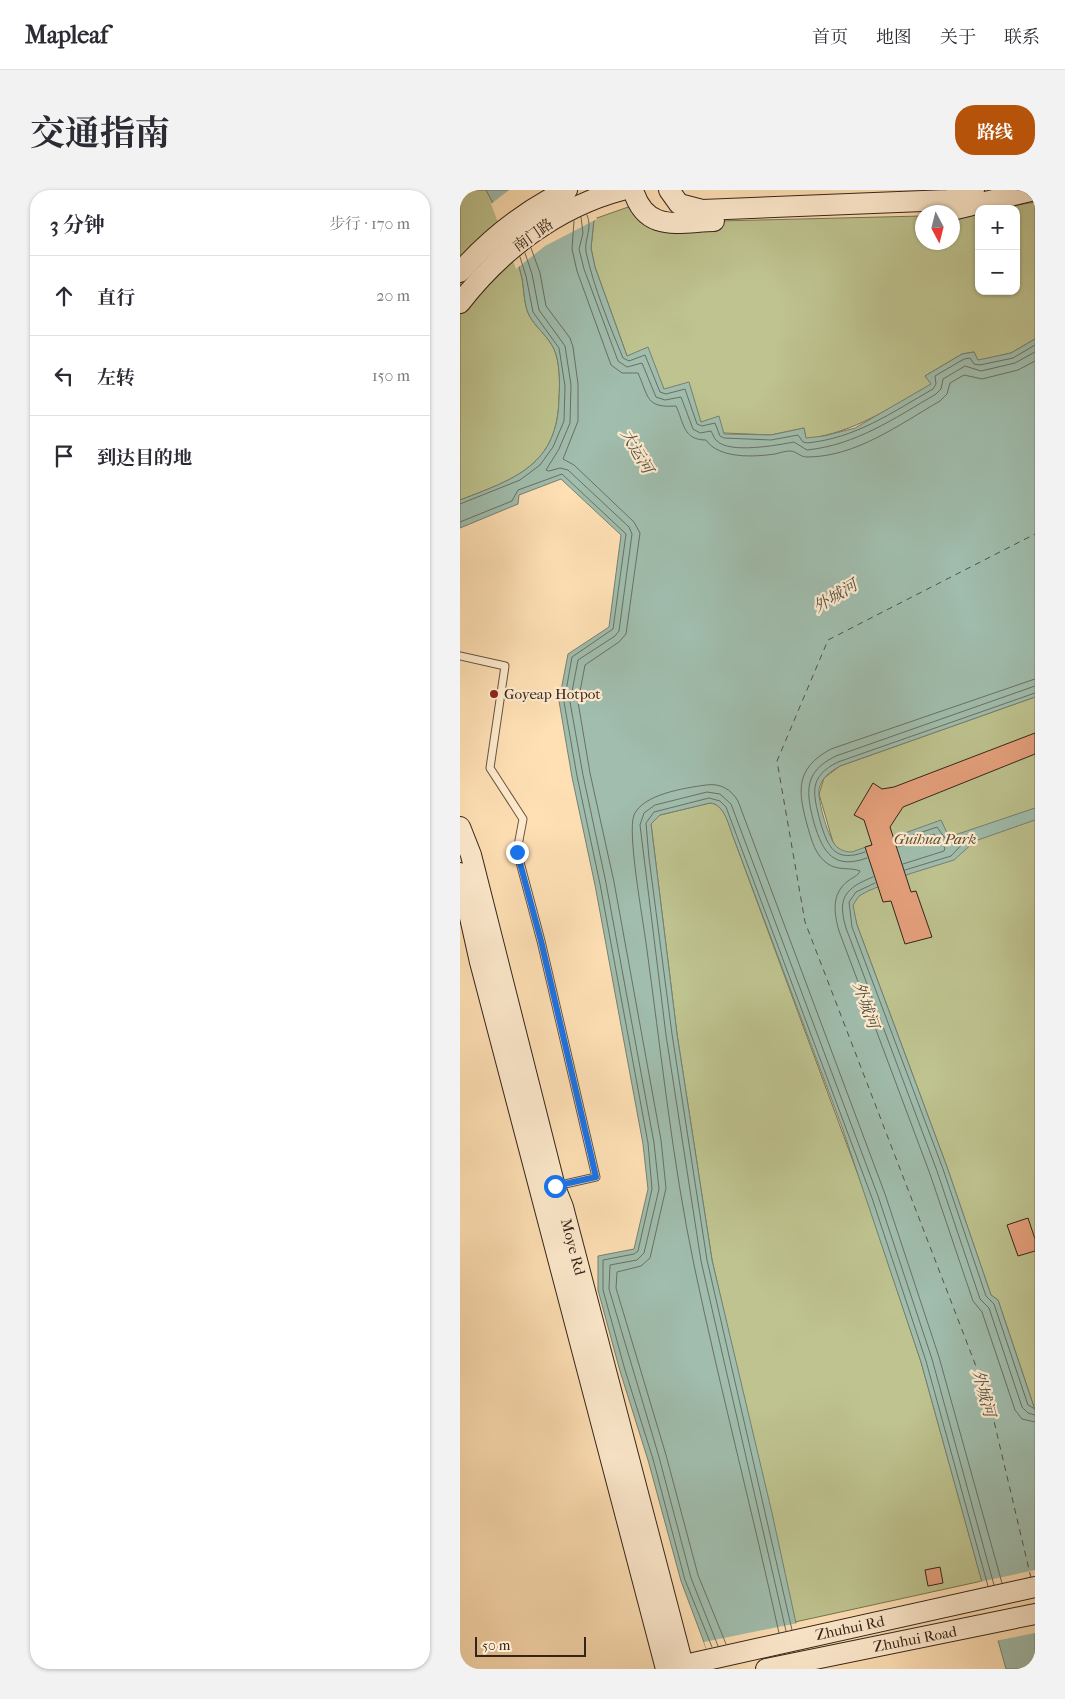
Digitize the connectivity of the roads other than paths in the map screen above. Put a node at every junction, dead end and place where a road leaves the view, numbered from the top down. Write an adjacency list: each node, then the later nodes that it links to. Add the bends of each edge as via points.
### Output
1 (567, 190): 9 (main road, 南门路, via 502,231)
2 (622, 190): 10 (main road, 南门路, via 576,208 531,235 496,264)
3 (633, 190): 8 (main road, via 640,209 664,222)
4 (669, 190): 5 (main road, via 679,204 702,210 948,200 966,197)
5 (974, 190)
6 (1035, 190): 7 (main road)
7 (960, 207)
8 (915, 214)
9 (460, 272)
10 (460, 304)
11 (460, 656): 16 (lane, via 505,666 490,768 523,819 517,852 596,1177)
12 (460, 827): 16 (main road, Moye Rd, via 471,855)
13 (460, 874): 15 (main road, Moye Rd)
14 (460, 937): 15 (main road)
15 (480, 962): 19 (main road, Moye Rd)
16 (555, 1186): 19 (main road, Moye Rd, via 563,1207)
17 (1035, 1588): 19 (main road, Zhuhui Rd)
18 (1035, 1614): 20 (main road, Zhuhui Road)
19 (675, 1668)
20 (766, 1669)

